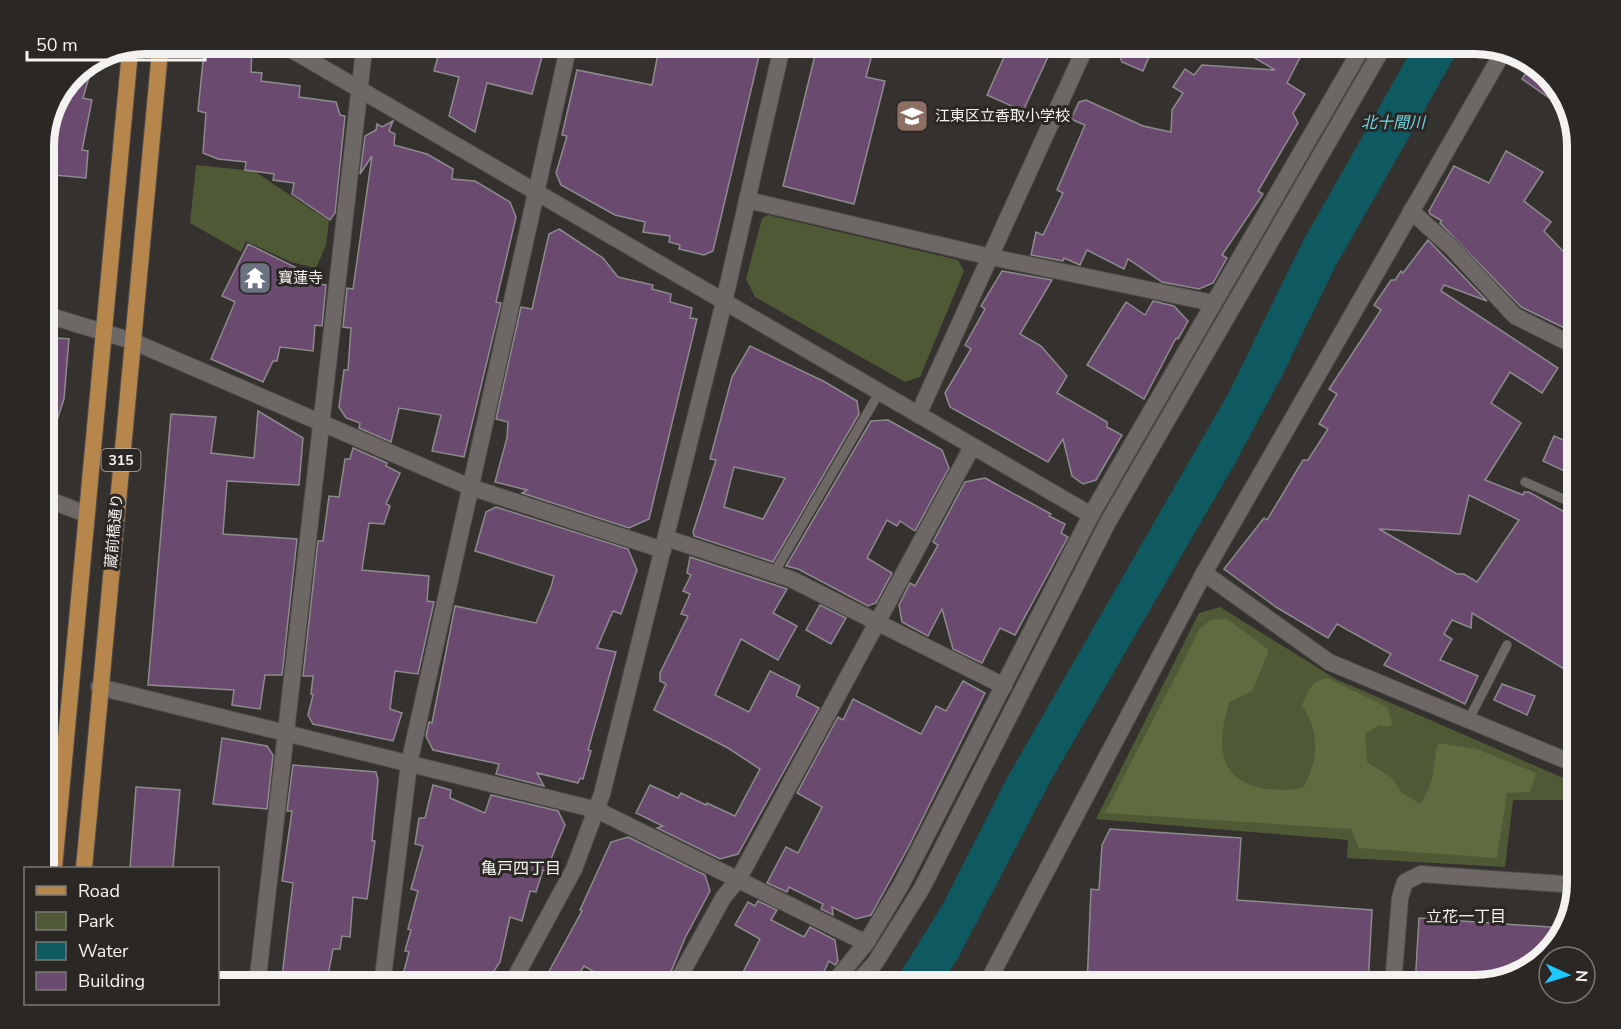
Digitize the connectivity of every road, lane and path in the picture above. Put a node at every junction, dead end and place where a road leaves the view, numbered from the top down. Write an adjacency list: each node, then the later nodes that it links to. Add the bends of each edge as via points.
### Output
1 (160, 54): 20 (main road, 蔵前橋通り / 315)
2 (299, 54): 11 (street)
3 (364, 54): 11 (street)
4 (567, 54): 12 (street)
5 (781, 54): 13 (street)
6 (1082, 54): 15 (street)
7 (1358, 54): 17 (street)
8 (1379, 54): 54 (street, via 1108,522 921,888)
9 (130, 56): 19 (main road, 蔵前橋通り / 315)
10 (1500, 57): 14 (street)
11 (360, 91): 12 (street); 24 (street)
12 (536, 193): 16 (street); 27 (street)
13 (747, 200): 15 (street); 16 (street)
14 (1411, 211): 21 (street, via 1452,248 1515,316); 34 (street)
15 (991, 257): 17 (street); 23 (street)
16 (724, 302): 22 (street); 32 (street)
17 (1213, 303): 31 (street)
18 (54, 317): 19 (street)
19 (104, 332): 20 (street); 30 (main road, 蔵前橋通り / 315)
20 (132, 341): 24 (street); 38 (main road, 蔵前橋通り / 315)
21 (1567, 342)
22 (879, 393): 23 (street); 33 (lane)
23 (918, 415): 25 (street)
24 (322, 422): 27 (street); 40 (street)
25 (972, 447): 31 (street); 35 (street)
26 (1525, 482): 28 (lane)
27 (470, 487): 32 (street); 42 (street)
28 (1567, 501)
29 (54, 502): 30 (street)
30 (86, 514): 44 (main road, 蔵前橋通り / 315)
31 (1091, 515): 37 (street)
32 (664, 544): 33 (street); 43 (street)
33 (774, 573): 35 (street)
34 (1204, 573): 39 (street, via 1329,662); 55 (street)
35 (876, 622): 37 (street); 46 (street)
36 (1507, 645): 39 (lane)
37 (1004, 686): 48 (street, via 925,842)
38 (99, 687): 40 (street); 45 (main road, 蔵前橋通り / 315)
39 (1468, 721): 41 (street)
40 (286, 733): 42 (street); 49 (street)
41 (1567, 761)
42 (409, 764): 43 (street); 50 (street)
43 (597, 810): 46 (street); 51 (street, via 557,904)
44 (54, 867)
45 (84, 867)
46 (739, 878): 48 (street); 52 (street, via 723,898)
47 (1567, 884): 56 (street, via 1422,874 1405,882 1400,898)
48 (866, 943): 53 (street)
49 (258, 975)
50 (383, 975)
51 (517, 975)
52 (681, 975)
53 (840, 975)
54 (865, 975)
55 (992, 975)
56 (1394, 975)

